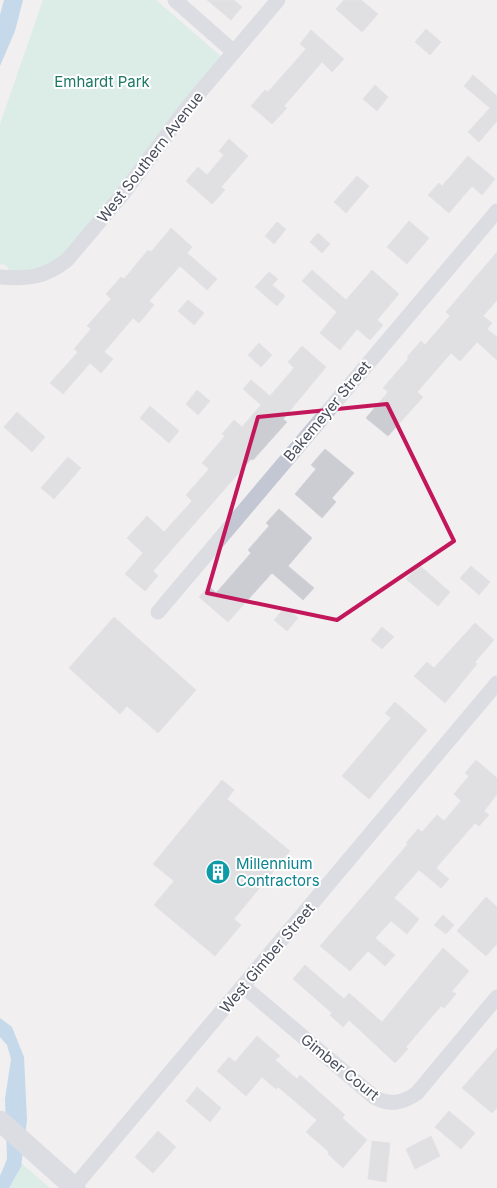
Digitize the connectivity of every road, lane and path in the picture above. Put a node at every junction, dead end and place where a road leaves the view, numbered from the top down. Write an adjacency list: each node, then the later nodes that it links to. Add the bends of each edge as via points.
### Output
1 (175, 0): 3 (street)
2 (278, 0): 3 (street, West Southern Avenue)
3 (234, 52): 5 (street, West Southern Avenue, via 67,260 38,276)
4 (497, 211): 6 (street, Bakemeyer Street)
5 (0, 277)
6 (158, 612)
7 (497, 683): 8 (street, West Gimber Street)
8 (243, 986): 9 (street, Gimber Court, via 374,1097 389,1102 399,1102 417,1093); 11 (street, West Gimber Street)
9 (497, 997)
10 (0, 1121): 11 (main road)
11 (75, 1187)

